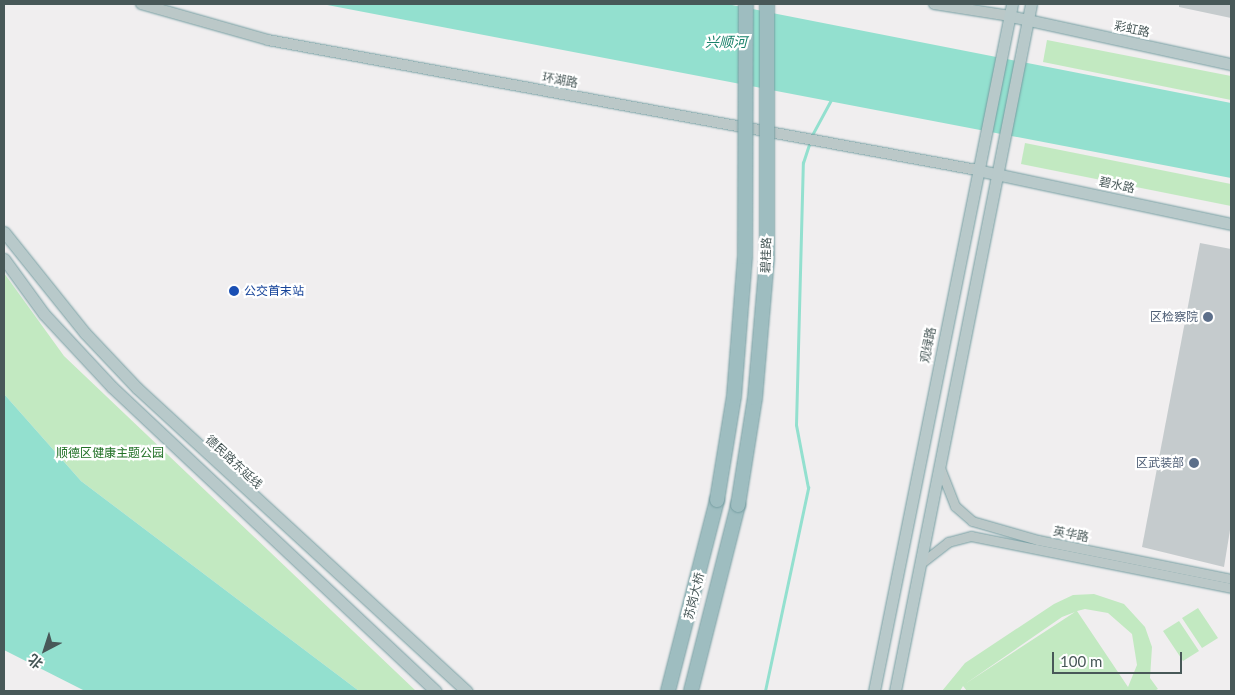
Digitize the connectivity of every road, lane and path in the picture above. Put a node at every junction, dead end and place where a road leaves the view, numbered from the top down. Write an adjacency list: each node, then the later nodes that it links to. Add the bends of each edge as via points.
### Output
1 (141, 4): 10 (street, 环湖路, via 268,40)
2 (746, 4): 16 (highway, 碧桂路, bridge, via 745,257 734,396)
3 (768, 4): 17 (highway, 碧桂路, bridge, via 767,258 755,398)
4 (934, 4): 7 (street)
5 (1012, 4): 7 (main road, 观绿路)
6 (1031, 4): 8 (main road)
7 (1010, 16): 8 (main road, 彩虹路); 10 (main road, 观绿路)
8 (1028, 21): 9 (main road, 彩虹路); 11 (main road)
9 (1231, 64)
10 (977, 170): 11 (main road, 碧水路); 25 (main road, 观绿路)
11 (997, 174): 12 (main road, 碧水路); 15 (main road)
12 (1231, 224)
13 (4, 232): 22 (main road, 德民路东延线, via 85,333 137,388)
14 (4, 259): 21 (main road, via 44,314 112,387)
15 (939, 465): 18 (main road); 19 (street, 英华路, via 948,495 972,521 1038,540)
16 (717, 500): 23 (highway, 苏岗大桥)
17 (738, 505): 24 (highway, 苏岗大桥)
18 (920, 564): 20 (street, 英华路, via 948,542 971,536); 26 (main road)
19 (1231, 579)
20 (1231, 588)
21 (436, 691)
22 (467, 691)
23 (668, 691)
24 (691, 691)
25 (874, 691)
26 (895, 691)

